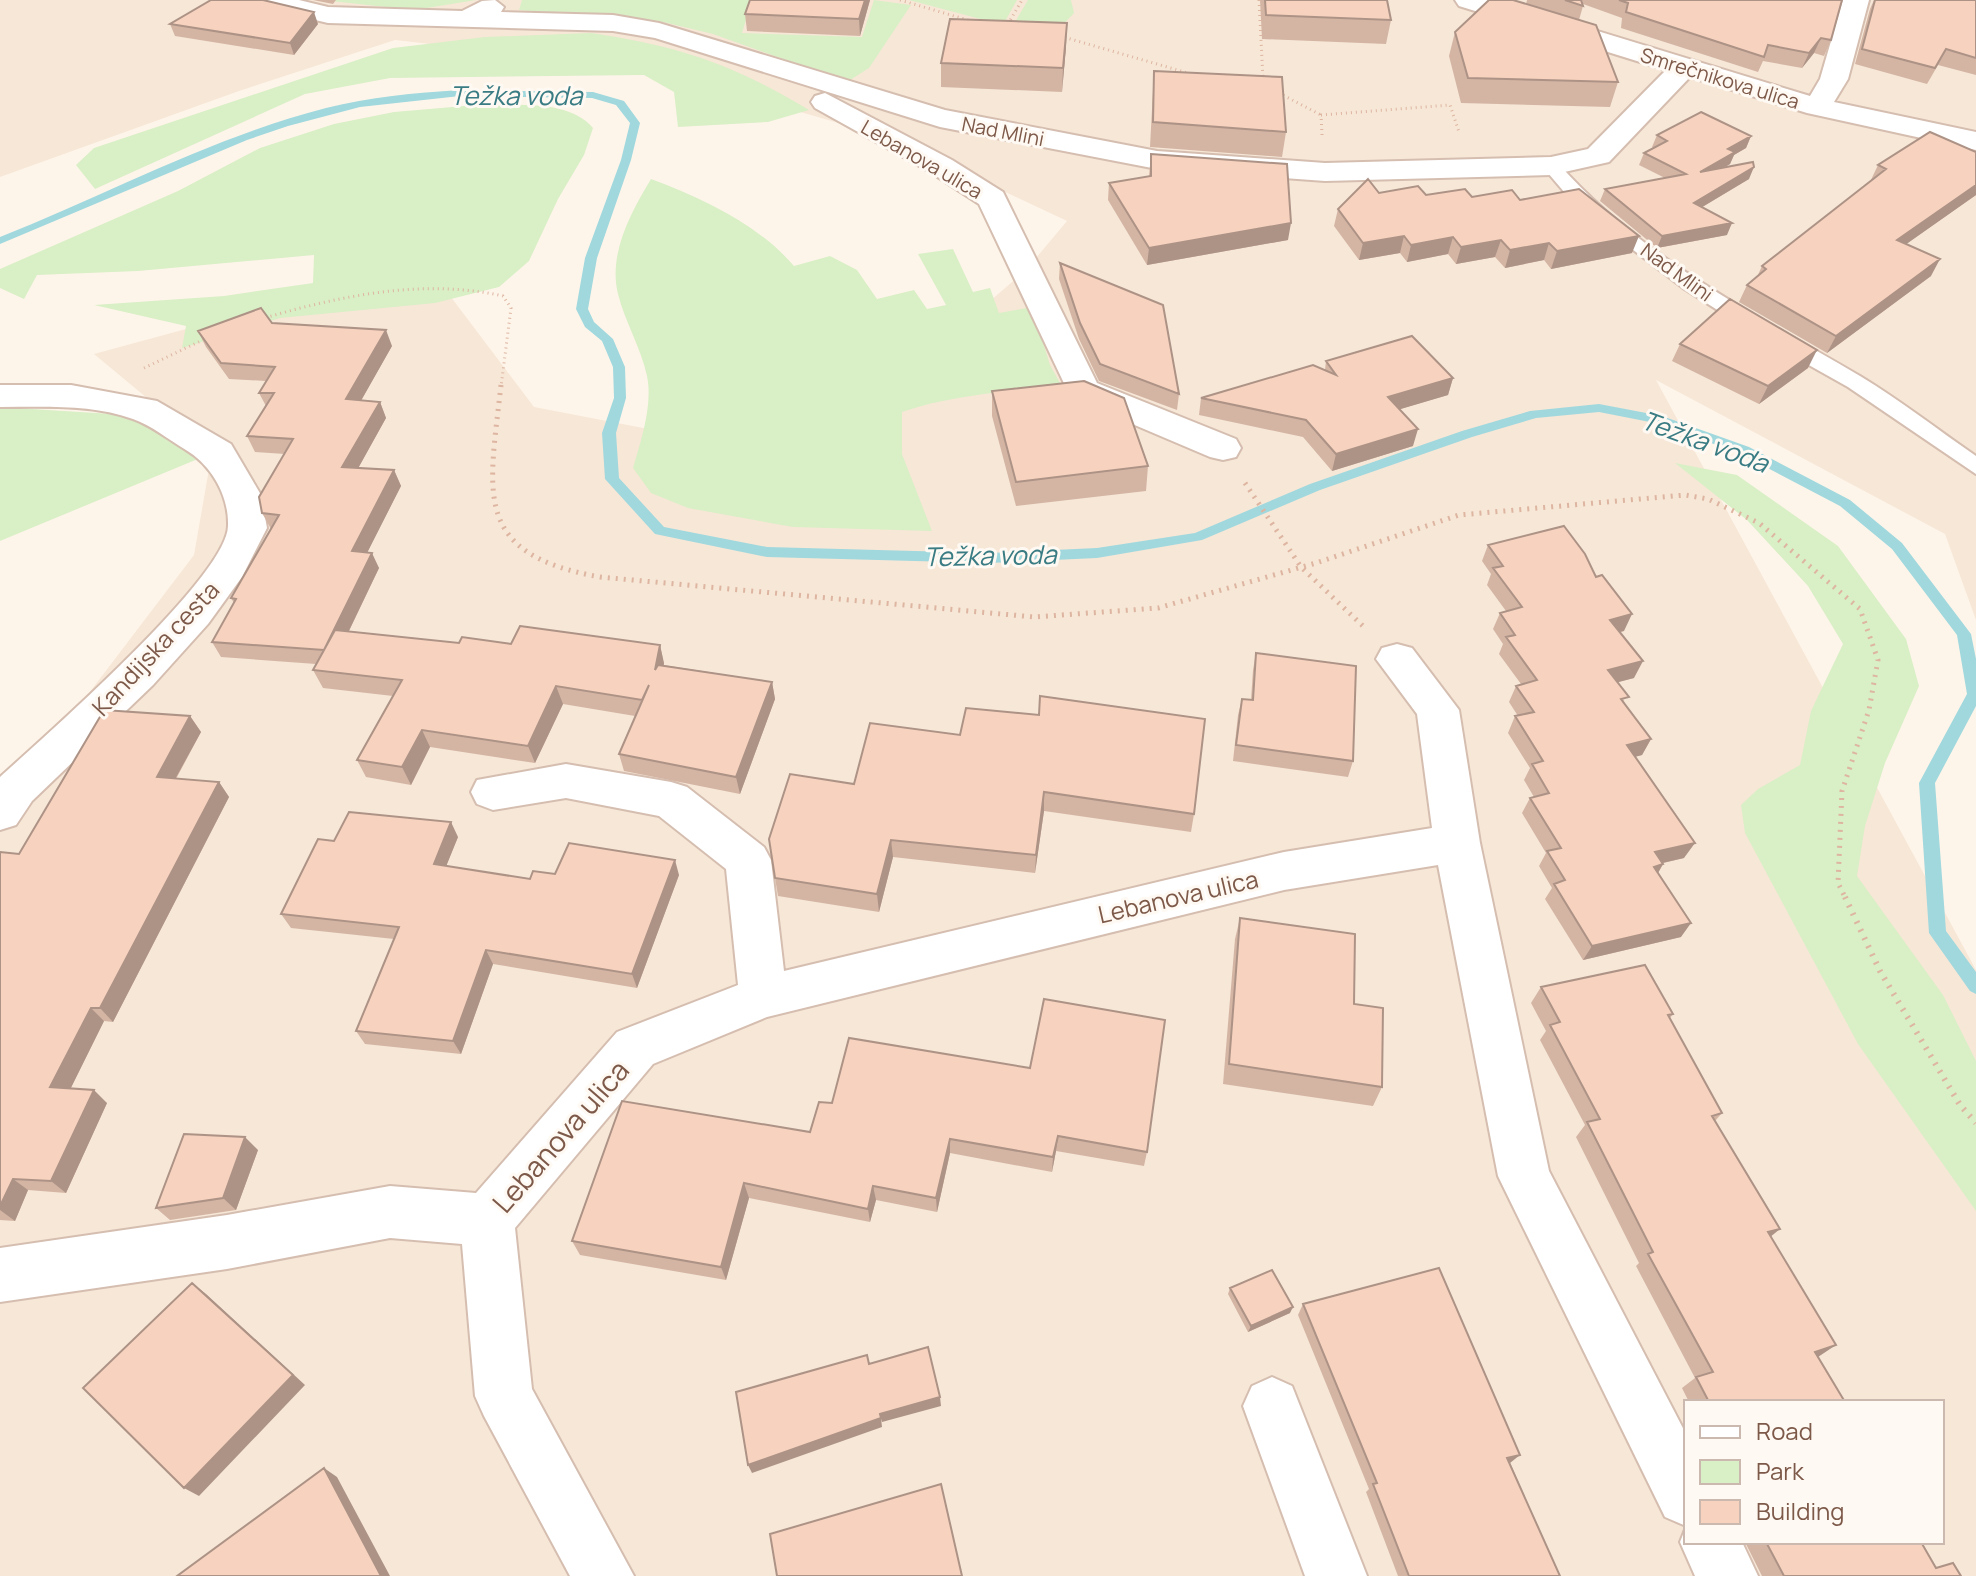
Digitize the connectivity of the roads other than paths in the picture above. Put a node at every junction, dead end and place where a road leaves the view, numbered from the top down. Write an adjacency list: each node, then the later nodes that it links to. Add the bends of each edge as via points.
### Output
1 (266, 0): 5 (street, via 328,15)
2 (503, 0): 5 (street)
3 (1468, 0): 6 (street, Smrečnikova ulica)
4 (1856, 0): 8 (street, via 1834,79)
5 (466, 19): 7 (street, Nad Mlini, via 613,23 659,31)
6 (1683, 68): 8 (street, Smrečnikova ulica); 10 (street, Nad Mlini, via 1598,156)
7 (791, 74): 10 (street, Nad Mlini, via 940,118 1157,160 1325,172); 12 (street, Lebanova ulica, via 832,108 992,199 1083,390)
8 (1817, 107): 9 (street, Smrečnikova ulica)
9 (1976, 141)
10 (1551, 166): 13 (lane, Nad Mlini, via 1583,203 1690,284 1855,382)
11 (0, 396): 16 (street, Kandijska cesta, via 101,400 144,409 218,453 242,495 248,528 194,614 16,789)
12 (1223, 448)
13 (1976, 467)
14 (1397, 659): 17 (street, via 1438,710)
15 (493, 792): 18 (street, via 566,781 671,800 748,860)
16 (0, 812)
17 (1457, 843): 18 (street, Lebanova ulica, via 1284,871); 22 (street, via 1524,1176)
18 (763, 997): 19 (street, Lebanova ulica, via 635,1048)
19 (487, 1220): 20 (street, via 390,1212); 24 (street, Lebanova ulica, via 504,1396)
20 (0, 1275)
21 (1272, 1406): 25 (street)
22 (1684, 1492)
23 (1711, 1544): 26 (street)
24 (603, 1576)
25 (1336, 1576)
26 (1727, 1576)

